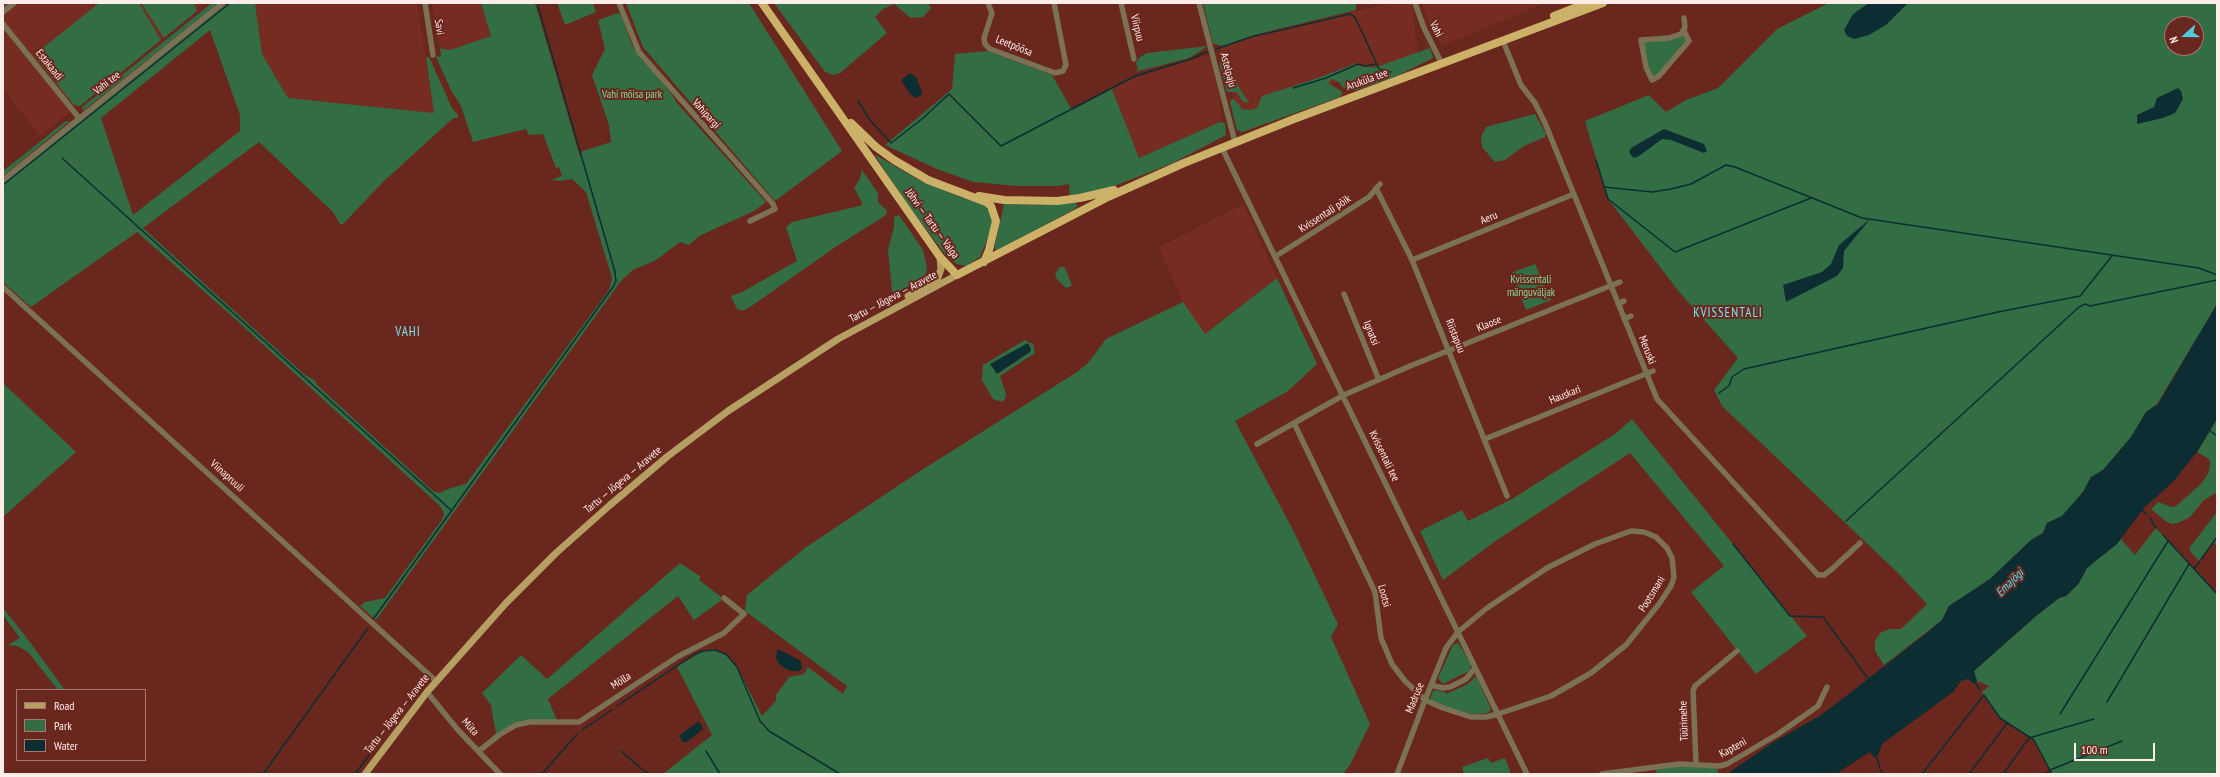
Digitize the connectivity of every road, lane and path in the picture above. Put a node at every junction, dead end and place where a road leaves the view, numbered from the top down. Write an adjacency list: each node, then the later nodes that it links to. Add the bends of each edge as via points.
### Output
1 (14, 3): 13 (street)
2 (223, 3): 23 (street, Vahi tee)
3 (425, 3): 19 (street, Savi)
4 (619, 3): 31 (street, Vahipargi, via 639,52 773,204 775,209)
5 (762, 3): 22 (highway, Jõhvi — Tartu — Valga)
6 (988, 3): 7 (street, Leetpõõsa, via 992,13 984,38 985,44 990,49 1055,73 1062,71 1066,66)
7 (1054, 3)
8 (1121, 3): 20 (street, Viirpuu)
9 (1199, 3): 24 (street, Astelpaju)
10 (1415, 3): 21 (street, Vahi)
11 (1587, 3): 17 (highway, Aruküla tee)
12 (1603, 3): 17 (highway, Aruküla tee)
13 (3, 12)
14 (1684, 18): 16 (street)
15 (3, 24): 23 (street, Estakaadi)
16 (1684, 31): 16 (street, via 1689,41 1659,76 1652,80 1646,67 1640,40 1669,38)
17 (1519, 34): 18 (highway, Aruküla tee)
18 (1503, 41): 21 (highway, Aruküla tee); 30 (street, Meruski, via 1521,86 1535,103 1545,123)
19 (433, 55)
20 (1134, 59)
21 (1442, 64): 24 (highway, Aruküla tee)
22 (827, 95): 29 (highway, via 876,147 928,180); 33 (highway, Jõhvi — Tartu — Valga)
23 (78, 118): 27 (street, Vahi tee)
24 (1235, 142): 25 (highway, Aruküla tee)
25 (1222, 148): 26 (highway, Jõhvi — Tartu — Valga); 32 (street, Kvissentali tee)
26 (1153, 177): 29 (highway, via 1105,192 1056,200 1004,200); 35 (highway, Jõhvi — Tartu — Valga, via 1108,197)
27 (3, 180)
28 (1378, 186): 32 (street, Kvissentali põik, via 1369,197); 34 (street, Riistapuu)
29 (950, 189): 35 (highway, via 991,206 996,221)
30 (1574, 194): 34 (street, Aeru); 38 (street, Meruski)
31 (750, 221)
32 (1276, 256): 50 (street, Kvissentali tee)
33 (940, 257): 36 (highway, Jõhvi — Tartu — Valga); 43 (main road, via 941,269 937,280 894,304)
34 (1412, 260): 46 (street, Riistapuu)
35 (984, 262): 36 (highway, Jõhvi — Tartu — Valga)
36 (957, 276): 43 (main road, Tartu — Jõgeva — Aravete)
37 (1620, 282): 38 (street, Klaose)
38 (1611, 286): 42 (street, Meruski); 46 (street, Klaose)
39 (3, 287): 60 (street, Viinapruuli)
40 (1344, 294): 49 (street, Ignatsi)
41 (1624, 301): 42 (street)
42 (1618, 304): 45 (street, Meruski)
43 (888, 312): 60 (main road, Tartu — Jõgeva — Aravete, via 830,344 728,411 668,456 556,553 506,603)
44 (1631, 316): 45 (street)
45 (1624, 319): 48 (street, Meruski)
46 (1450, 351): 49 (street, Klaose); 52 (street, Riistapuu)
47 (1653, 371): 48 (street, Hauskari)
48 (1646, 374): 52 (street, Hauskari); 55 (street, Meruski, via 1660,403 1818,575 1824,575 1832,569)
49 (1379, 380): 50 (street, Klaose)
50 (1344, 395): 51 (street); 57 (street, Kvissentali tee)
51 (1294, 423): 53 (street); 64 (street, Lootsi, via 1375,592 1381,638 1392,664 1404,681)
52 (1485, 439): 54 (street, Riistapuu)
53 (1257, 444)
54 (1507, 496)
55 (1860, 543)
56 (724, 598): 67 (street, Mölla, via 744,614 724,634 678,657 578,722 530,722 516,725)
57 (1458, 632): 59 (street, Kvissentali tee); 61 (street, Madruse, via 1446,648); 65 (street, Pootsmani, via 1517,587 1547,568 1610,538 1631,531 1644,532 1656,537 1670,553 1674,577 1671,586 1626,645 1607,662 1569,686 1528,705)
58 (1737, 651): 68 (street, Tüürimehe, via 1695,686 1693,691)
59 (1475, 668): 61 (street, via 1466,679 1450,687); 65 (street, Kvissentali tee)
60 (436, 681): 63 (main road, Tartu — Jõgeva — Aravete)
61 (1431, 685): 64 (street, Madruse)
62 (1827, 687): 68 (street, Kapteni, via 1818,706 1778,734 1727,764 1720,766)
63 (427, 692): 66 (main road, Tartu — Jõgeva — Aravete); 67 (street, Müta)
64 (1424, 700): 65 (street, Lootsi, via 1471,717); 72 (street, Madruse)
65 (1498, 714): 73 (street, Kvissentali tee)
66 (398, 730): 69 (main road, Tartu — Jõgeva — Aravete); 70 (main road)
67 (479, 751): 71 (street, Müta)
68 (1696, 763): 74 (street, Kapteni, via 1634,768)
69 (365, 774)
70 (371, 774)
71 (500, 774)
72 (1397, 774)
73 (1527, 774)
74 (1602, 774)

